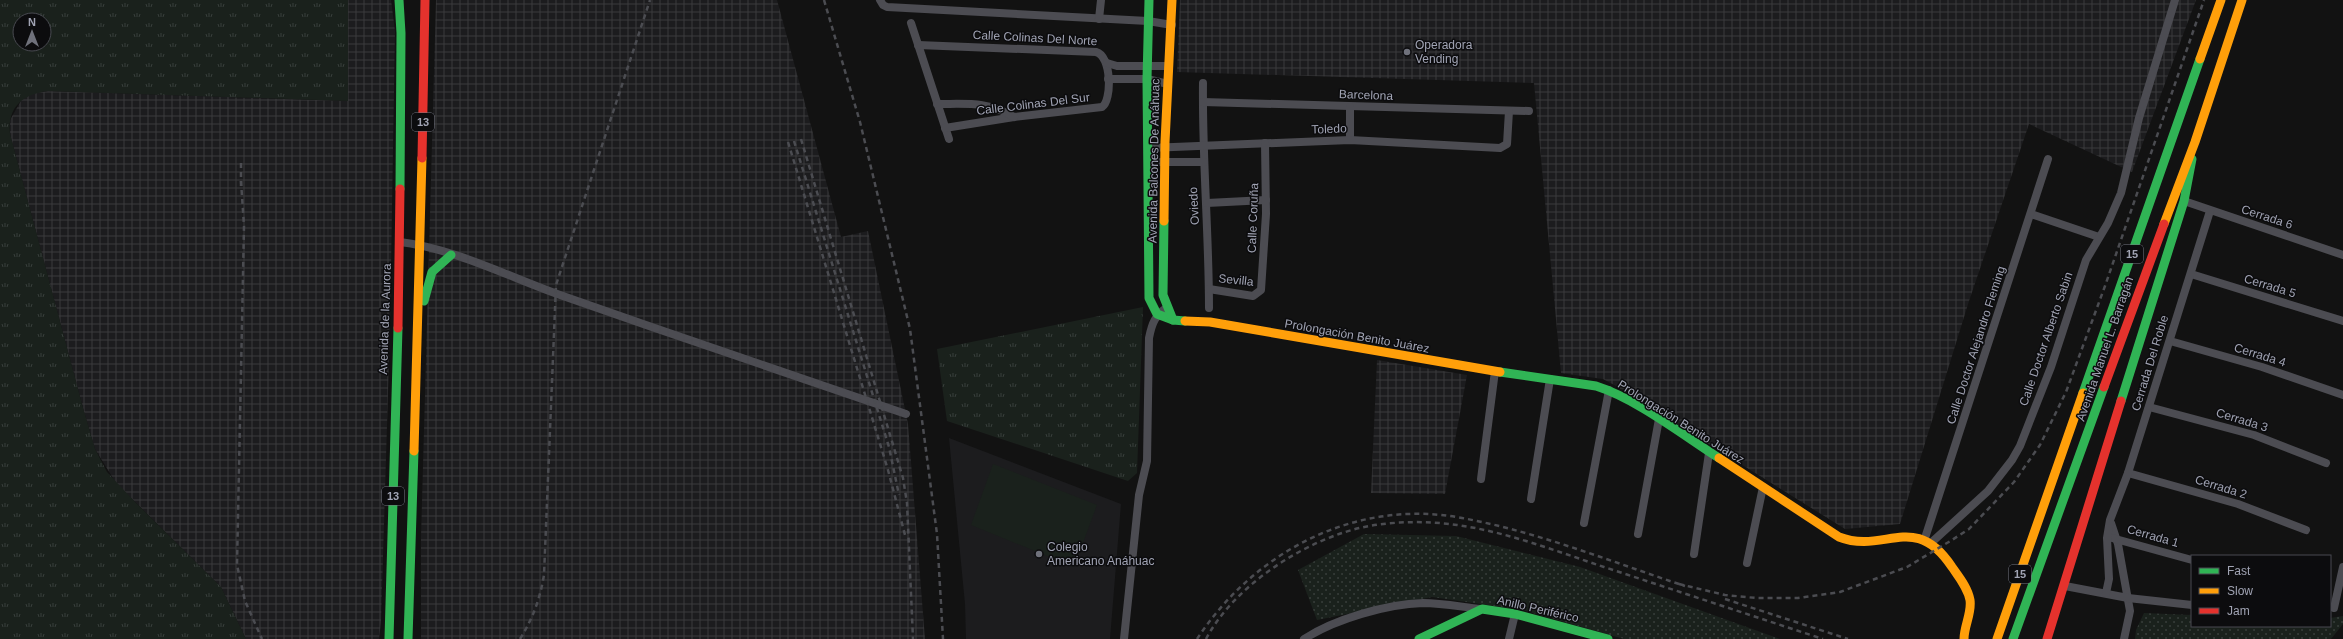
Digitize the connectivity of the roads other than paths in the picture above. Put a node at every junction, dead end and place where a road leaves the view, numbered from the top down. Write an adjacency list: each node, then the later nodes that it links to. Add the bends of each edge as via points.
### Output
1 (399, 0): 47 (main road, Avenida de la Aurora / 13)
2 (425, 0): 48 (main road, 13)
3 (880, 0): 11 (street, via 888,7)
4 (1101, 0): 11 (street)
5 (1149, 0): 12 (main road, Avenida Balcones De Anáhuac)
6 (1178, 0): 10 (main road)
7 (2175, 0): 46 (street, Calle Doctor Alberto Sabin, via 2139,118 2121,193 2115,210)
8 (2222, 0): 102 (main road, Avenida Manuel L. Barragán / 15)
9 (2242, 0): 32 (main road, Avenida Manuel L. Barragán / 15)
10 (1172, 4): 14 (main road, Avenida Balcones De Anáhuac)
11 (1099, 19): 12 (street)
12 (1148, 21): 14 (street); 17 (main road, Avenida Balcones De Anáhuac)
13 (911, 23): 15 (street)
14 (1172, 25): 18 (main road, Avenida Balcones De Anáhuac)
15 (918, 45): 16 (street, Calle Colinas Del Norte, via 1096,52 1104,55); 24 (street)
16 (1107, 63): 17 (street, Calle Colinas Del Norte, via 1117,66); 19 (street, Calle Colinas Del Sur)
17 (1147, 66): 18 (street, Calle Colinas Del Norte); 20 (main road, Avenida Balcones De Anáhuac)
18 (1168, 66): 22 (main road, Avenida Balcones De Anáhuac)
19 (1108, 79): 20 (street); 28 (street, Calle Colinas Del Sur, via 1107,101 1102,107)
20 (1147, 79): 22 (street); 34 (main road, Avenida Balcones De Anáhuac)
21 (1203, 83): 23 (street, Oviedo)
22 (1168, 84): 35 (main road, Avenida Balcones De Anáhuac)
23 (1203, 102): 25 (street, Barcelona); 36 (street, Oviedo)
24 (937, 104): 28 (street, via 982,104 998,108); 29 (street)
25 (1350, 107): 26 (street, Barcelona); 31 (street)
26 (1509, 111): 27 (street, Barcelona); 31 (street, Toledo, via 1507,142 1506,146 1500,148)
27 (1529, 111)
28 (1014, 117): 29 (street, Calle Colinas Del Sur)
29 (945, 128): 30 (street)
30 (949, 139)
31 (1350, 140): 33 (street, Toledo)
32 (2194, 142): 42 (main road); 103 (main road, Avenida Manuel L. Barragán / 15)
33 (1265, 143): 36 (street, Toledo); 41 (street, Calle Coruña)
34 (1149, 145): 35 (main road); 39 (main road, Avenida Balcones De Anáhuac)
35 (1165, 145): 36 (street, Toledo); 40 (main road, Avenida Balcones De Anáhuac)
36 (1202, 148): 38 (street, Oviedo)
37 (2048, 158): 45 (street, Calle Doctor Alejandro Fleming)
38 (1204, 162): 40 (street); 43 (street, Oviedo)
39 (1149, 165): 40 (main road); 56 (main road, Avenida Balcones De Anáhuac, via 1149,298)
40 (1165, 165): 54 (main road, Avenida Balcones De Anáhuac, via 1163,296)
41 (1266, 200): 43 (street); 53 (street, Calle Coruña)
42 (2184, 201): 44 (street, Cerrada 6); 85 (main road)
43 (1207, 203): 52 (street, Oviedo)
44 (2210, 211): 50 (street, Cerrada 6); 51 (street, Cerrada Del Roble)
45 (2031, 214): 46 (street); 80 (street, Calle Doctor Alejandro Fleming)
46 (2099, 237): 80 (street, Calle Doctor Alberto Sabin, via 2086,260 2051,367 2012,460 1988,492)
47 (400, 242): 48 (street); 94 (main road, Avenida de la Aurora / 13)
48 (420, 245): 49 (street); 59 (main road, 13)
49 (451, 254): 59 (main road, via 430,277); 66 (street, via 561,296)
50 (2343, 255)
51 (2191, 274): 58 (street, Cerrada 5); 60 (street, Cerrada Del Roble)
52 (1209, 289): 53 (street, Sevilla, via 1253,296); 55 (street, Oviedo)
53 (1260, 293)
54 (1168, 307): 56 (street); 57 (main road)
55 (1209, 308)
56 (1157, 314): 57 (main road, Prolongación Benito Juárez); 96 (street, via 1151,325 1149,338 1147,461 1139,500)
57 (1173, 320): 61 (main road, Prolongación Benito Juárez, via 1210,322)
58 (2343, 321)
59 (418, 329): 95 (main road, 13)
60 (2170, 342): 64 (street, Cerrada 4, via 2262,367); 65 (street, Cerrada Del Roble)
61 (1495, 371): 62 (main road, Prolongación Benito Juárez); 71 (street)
62 (1550, 379): 63 (main road, Prolongación Benito Juárez); 73 (street)
63 (1608, 390): 67 (main road, Prolongación Benito Juárez); 75 (street)
64 (2343, 395)
65 (2149, 407): 69 (street, Cerrada 3, via 2254,435); 70 (street, Cerrada Del Roble)
66 (906, 414)
67 (1659, 419): 68 (main road, Prolongación Benito Juárez); 77 (street)
68 (1709, 453): 72 (main road, Prolongación Benito Juárez); 81 (street)
69 (2326, 463)
70 (2128, 473): 74 (street, Cerrada Del Roble); 76 (street, Cerrada 2, via 2238,504)
71 (1481, 478)
72 (1763, 487): 80 (main road, Prolongación Benito Juárez, via 1846,541 1908,536); 83 (street)
73 (1531, 499)
74 (2110, 520): 78 (street, Cerrada Del Roble); 79 (street)
75 (1584, 523)
76 (2306, 530)
77 (1638, 534)
78 (2107, 538): 79 (street, Cerrada 1); 86 (street, Cerrada Del Roble, via 2109,579)
79 (2116, 538): 82 (street, Cerrada 1); 87 (street)
80 (1928, 540): 101 (main road, via 1946,556 1968,592 1970,606)
81 (1694, 554)
82 (2191, 560)
83 (1747, 563)
84 (2343, 567): 90 (street)
85 (2065, 586): 86 (street); 104 (main road)
86 (2106, 593): 87 (street)
87 (2128, 598): 88 (street); 105 (street, via 2130,614)
88 (2191, 605)
89 (2343, 605): 90 (street)
90 (2332, 608)
91 (1482, 609): 92 (main road, Anillo Periférico); 97 (street, via 1424,603 1399,606 1340,622); 98 (main road, Anillo Periférico)
92 (1515, 614): 93 (main road, Anillo Periférico); 99 (street)
93 (1579, 635): 100 (main road, Anillo Periférico)
94 (389, 639)
95 (408, 639)
96 (1124, 639)
97 (1304, 639)
98 (1419, 639)
99 (1509, 639)
100 (1608, 639)
101 (1964, 639)
102 (1997, 639)
103 (2014, 639)
104 (2047, 639)
105 (2124, 639)

